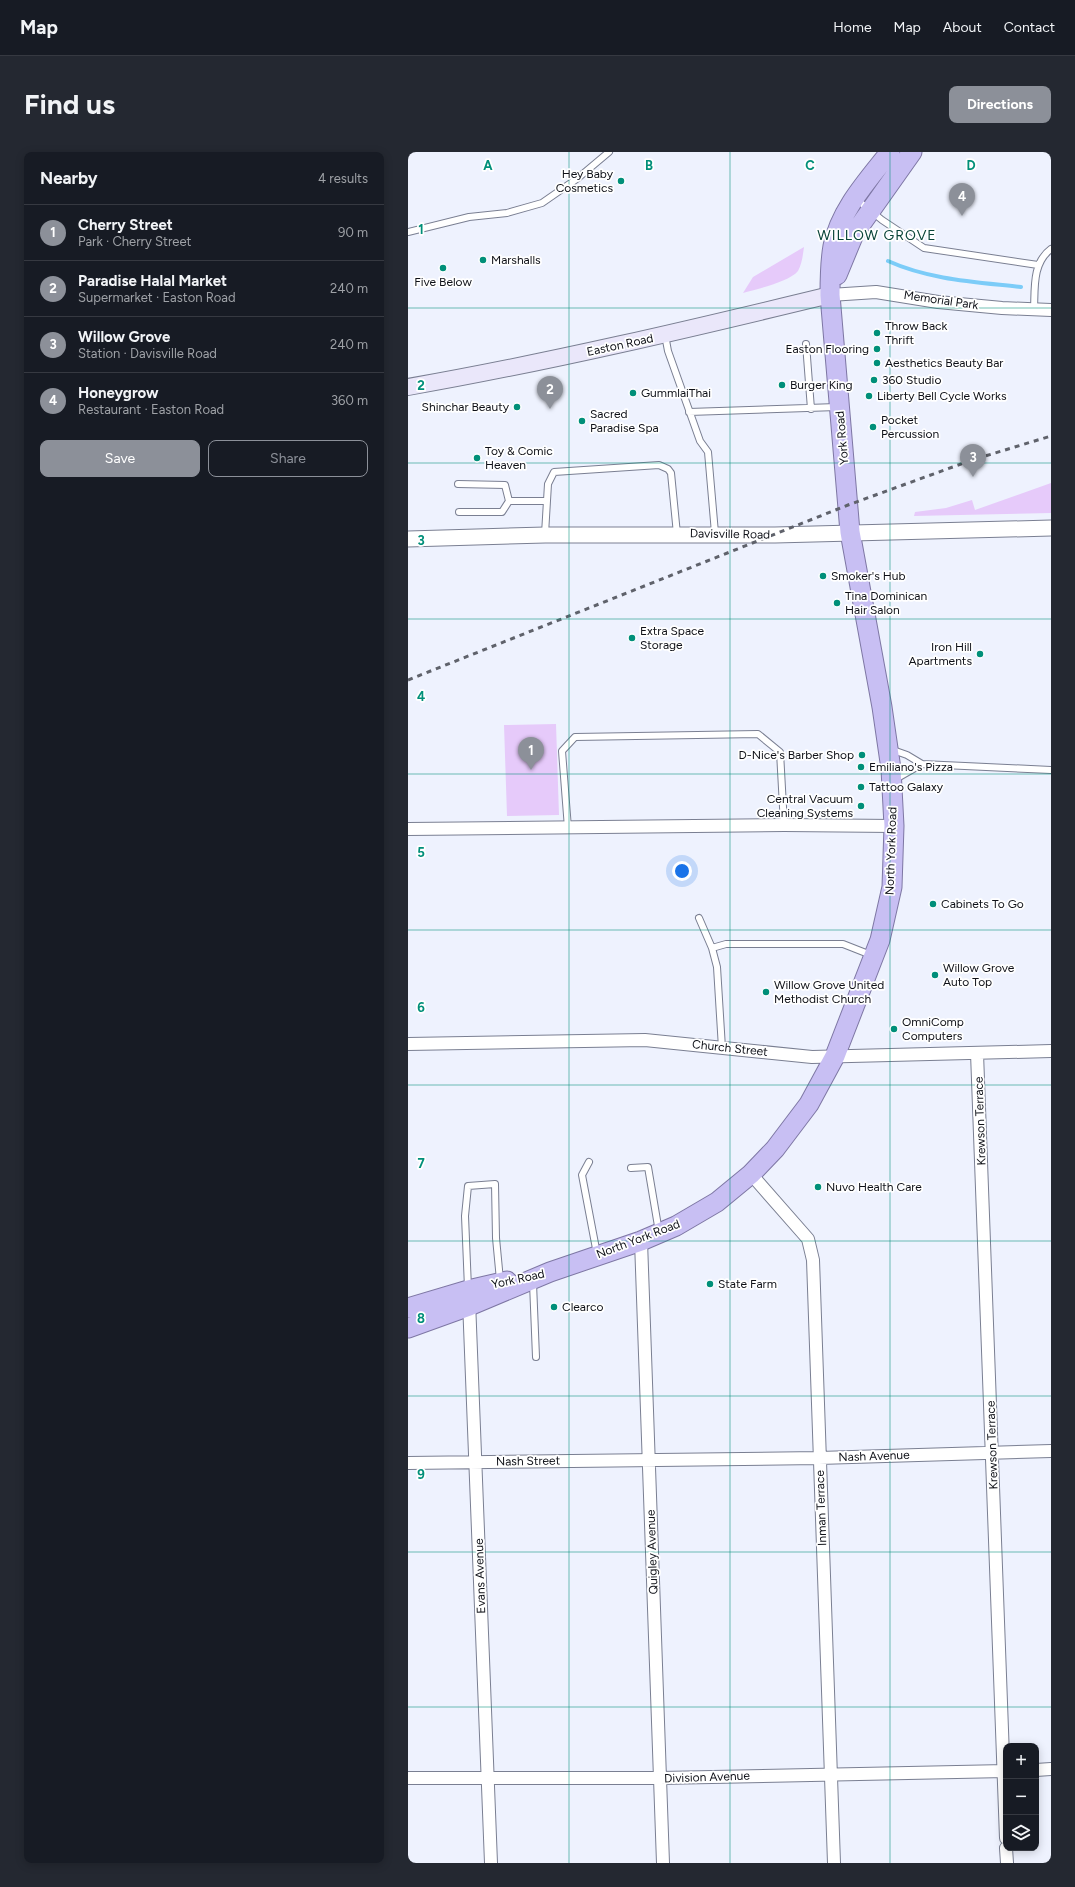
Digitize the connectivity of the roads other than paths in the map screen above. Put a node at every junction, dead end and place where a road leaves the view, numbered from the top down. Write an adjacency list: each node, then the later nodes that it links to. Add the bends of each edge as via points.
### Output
1 (609, 152): 6 (lane, via 542,203 507,213 469,218)
2 (890, 152): 4 (highway)
3 (912, 153): 5 (highway)
4 (855, 198): 5 (lane); 9 (highway, via 840,225 834,245 830,268)
5 (870, 211): 8 (lane, via 924,248); 9 (highway, via 854,234 841,261)
6 (408, 232)
7 (1051, 249): 8 (lane)
8 (1038, 265): 10 (lane)
9 (830, 295): 10 (street, Memorial Park, via 876,292 938,302); 12 (main road, Easton Road); 15 (highway, York Road)
10 (1034, 310): 11 (street, Memorial Park)
11 (1051, 310)
12 (665, 336): 14 (main road, Easton Road); 17 (lane)
13 (806, 344): 16 (lane)
14 (408, 387)
15 (840, 407): 16 (lane); 23 (highway, York Road)
16 (811, 409): 17 (lane)
17 (689, 412): 25 (lane, via 700,441 708,452)
18 (458, 484): 19 (lane, via 505,486)
19 (509, 501): 20 (lane); 21 (lane, via 502,512)
20 (547, 501): 24 (lane, via 548,484 554,472 664,467 671,473); 26 (lane)
21 (459, 512)
22 (1051, 528): 23 (street, Davisville Road)
23 (850, 532): 25 (street, Davisville Road); 28 (highway, North York Road)
24 (677, 534): 25 (street, Davisville Road); 26 (street, Davisville Road)
25 (715, 534)
26 (545, 535): 27 (street, Davisville Road)
27 (408, 539)
28 (888, 748): 29 (lane); 31 (highway, North York Road)
29 (922, 764): 30 (lane); 31 (lane)
30 (1051, 770)
31 (892, 787): 33 (highway, North York Road)
32 (784, 825): 33 (street); 34 (street); 34 (lane, via 780,752 758,734 750,734 574,737 562,751)
33 (894, 826): 38 (highway, North York Road, via 892,888 880,940)
34 (568, 828): 35 (street)
35 (408, 829)
36 (699, 918): 37 (lane)
37 (712, 948): 38 (lane, via 726,944 842,944); 40 (lane, via 717,967)
38 (873, 956): 43 (highway, North York Road)
39 (408, 1044): 40 (street, Church Street, via 645,1040)
40 (722, 1048): 43 (street, Church Street, via 812,1057)
41 (1051, 1051): 42 (street, Church Street)
42 (977, 1053): 43 (street, Church Street); 57 (street, Krewson Terrace)
43 (835, 1056): 46 (highway, North York Road, via 809,1104 775,1149)
44 (589, 1162): 49 (lane, via 582,1175)
45 (631, 1168): 47 (lane, via 648,1167)
46 (751, 1174): 47 (highway, North York Road, via 718,1202); 59 (street, Inman Terrace, via 808,1239 813,1260)
47 (659, 1233): 48 (highway, North York Road)
48 (641, 1241): 49 (highway, North York Road); 60 (street, Quigley Avenue)
49 (598, 1255): 50 (highway, North York Road)
50 (550, 1272): 51 (highway, York Road); 52 (highway, York Road)
51 (532, 1279): 53 (highway, York Road); 56 (lane)
52 (500, 1282): 53 (highway, York Road); 53 (lane, via 495,1184 468,1186 465,1216)
53 (469, 1298): 54 (highway, York Road); 55 (highway, York Road); 61 (street, Evans Avenue)
54 (408, 1308)
55 (408, 1328)
56 (536, 1357)
57 (993, 1451): 58 (street, Nash Avenue); 59 (street, Nash Avenue); 63 (street, Krewson Terrace)
58 (1051, 1451)
59 (819, 1458): 60 (street, Nash Avenue); 67 (street, Inman Terrace)
60 (648, 1459): 61 (street, Nash Street); 70 (street, Quigley Avenue)
61 (476, 1462): 62 (street, Nash Street); 69 (street, Evans Avenue)
62 (408, 1463)
63 (1004, 1743)
64 (1051, 1769): 65 (street)
65 (1039, 1770)
66 (1003, 1771): 67 (street, Division Avenue)
67 (831, 1774): 70 (street, Division Avenue); 76 (street, Inman Terrace)
68 (408, 1778): 69 (street, Division Avenue)
69 (489, 1778): 70 (street, Division Avenue); 74 (street, Evans Avenue)
70 (660, 1778): 75 (street, Quigley Avenue)
71 (1005, 1779): 72 (street, Krewson Terrace)
72 (1006, 1815)
73 (1006, 1851): 77 (street)
74 (491, 1863)
75 (663, 1863)
76 (834, 1863)
77 (1007, 1863)

